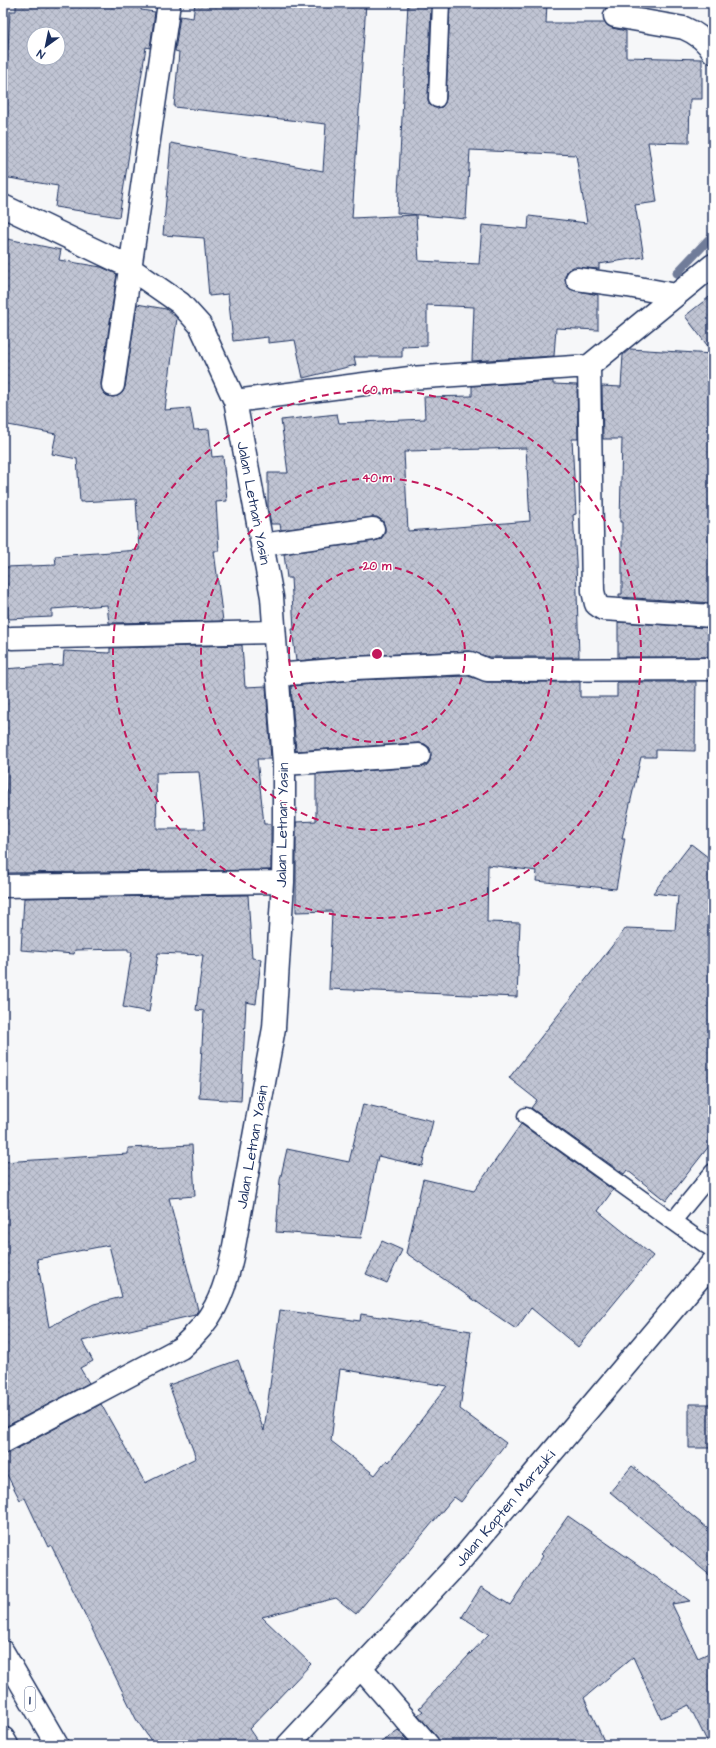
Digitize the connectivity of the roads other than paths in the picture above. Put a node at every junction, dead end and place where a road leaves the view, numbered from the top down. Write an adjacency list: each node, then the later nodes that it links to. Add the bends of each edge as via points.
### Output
1 (169, 3): 8 (main road)
2 (441, 3): 5 (lane)
3 (615, 16): 4 (main road, via 684,28 703,40)
4 (713, 52)
5 (437, 99)
6 (3, 206): 8 (main road, Jalan Letnan Yasin)
7 (713, 265): 10 (main road)
8 (131, 269): 12 (main road); 13 (main road, Jalan Letnan Yasin, via 180,303 200,325)
9 (577, 279): 10 (main road)
10 (676, 295): 11 (main road)
11 (589, 366): 13 (main road, via 410,378); 16 (main road, via 593,591 596,604 602,608)
12 (113, 385)
13 (235, 401): 15 (main road, Jalan Letnan Yasin)
14 (373, 530): 15 (main road)
15 (262, 545): 17 (main road, Jalan Letnan Yasin, via 272,597)
16 (713, 616)
17 (274, 632): 18 (main road); 20 (main road, Jalan Letnan Yasin)
18 (12, 638)
19 (713, 669): 20 (main road, via 487,670 470,663 355,668)
20 (277, 675): 22 (main road, Jalan Letnan Yasin)
21 (419, 755): 22 (main road)
22 (284, 764): 23 (main road, Jalan Letnan Yasin)
23 (283, 882): 24 (main road); 30 (main road, Jalan Letnan Yasin, via 274,1028 228,1277 219,1301 197,1334 181,1348)
24 (3, 886)
25 (526, 1116): 27 (lane)
26 (713, 1172): 27 (lane)
27 (673, 1221): 28 (lane)
28 (713, 1250)
29 (713, 1262): 32 (main road, Jalan Kapten Marzuki, via 462,1559)
30 (3, 1442)
31 (3, 1652): 35 (main road, 1)
32 (361, 1668): 36 (main road, Jalan Kapten Marzuki); 37 (main road)
33 (3, 1738): 34 (main road)
34 (7, 1745)
35 (57, 1745)
36 (288, 1745)
37 (428, 1745)

